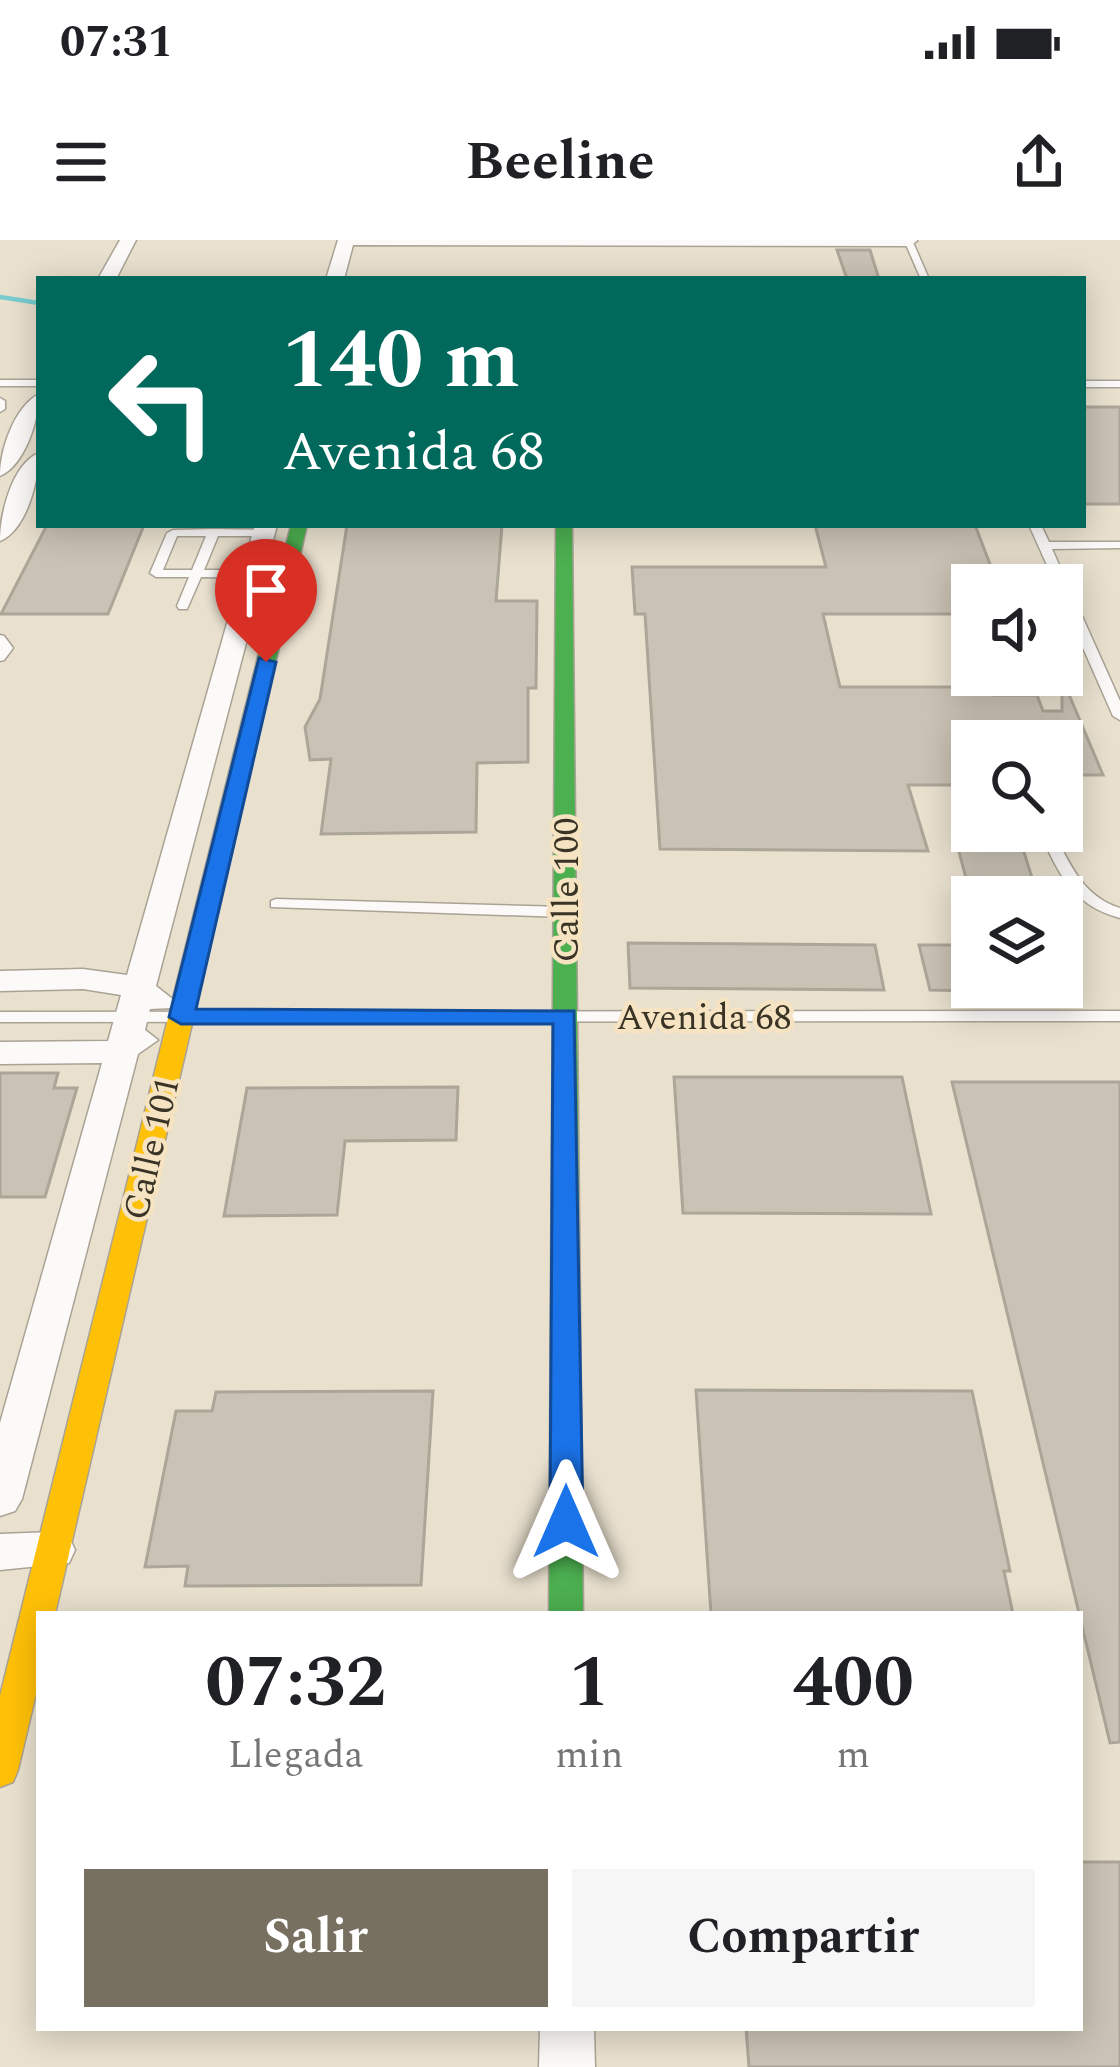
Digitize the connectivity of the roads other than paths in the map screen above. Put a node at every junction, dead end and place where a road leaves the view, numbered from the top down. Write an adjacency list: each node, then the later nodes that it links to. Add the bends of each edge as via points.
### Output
1 (128, 240): 6 (street)
2 (346, 240): 3 (street); 7 (street)
3 (369, 240): 4 (street); 5 (street)
4 (908, 241): 8 (lane)
5 (364, 260)
6 (109, 276)
7 (335, 276)
8 (925, 276)
9 (0, 383): 10 (lane)
10 (36, 383)
11 (1086, 384): 12 (lane)
12 (1120, 384)
13 (36, 405): 15 (street)
14 (36, 465): 21 (street)
15 (0, 470)
16 (298, 528): 26 (street, Calle 101)
17 (564, 528): 35 (street, Calle 100)
18 (1036, 528): 23 (lane)
19 (265, 529): 20 (lane); 25 (street, Calle 101)
20 (214, 532): 27 (lane); 27 (lane, via 172,533 156,574)
21 (0, 534)
22 (1120, 545): 23 (lane)
23 (1044, 546): 24 (lane)
24 (1052, 564)
25 (253, 574): 26 (lane); 27 (lane); 38 (street, Calle 101)
26 (287, 574): 42 (street, Calle 101)
27 (197, 575): 28 (lane)
28 (183, 606)
29 (1083, 632): 32 (lane)
30 (0, 639): 31 (lane, via 7,648)
31 (0, 657)
32 (1120, 716)
33 (1057, 852): 36 (lane, via 1090,903)
34 (276, 904): 35 (lane)
35 (565, 912): 40 (street, Calle 100)
36 (1120, 913)
37 (0, 981): 38 (street, via 118,982)
38 (137, 1002): 39 (lane); 42 (street); 43 (street, Calle 101)
39 (0, 1016)
40 (566, 1016): 41 (lane, Avenida 68); 42 (lane, Avenida 68); 49 (street, Calle 100)
41 (1120, 1016)
42 (181, 1017): 43 (street); 46 (street, Calle 101)
43 (123, 1051): 44 (street); 45 (street, Calle 101)
44 (0, 1053)
45 (0, 1499)
46 (53, 1550): 47 (street); 48 (street, Calle 101)
47 (0, 1552)
48 (38, 1611)
49 (566, 1611)
50 (36, 1621): 51 (street, Calle 101)
51 (0, 1770)
52 (567, 2031): 53 (street)
53 (567, 2067)

